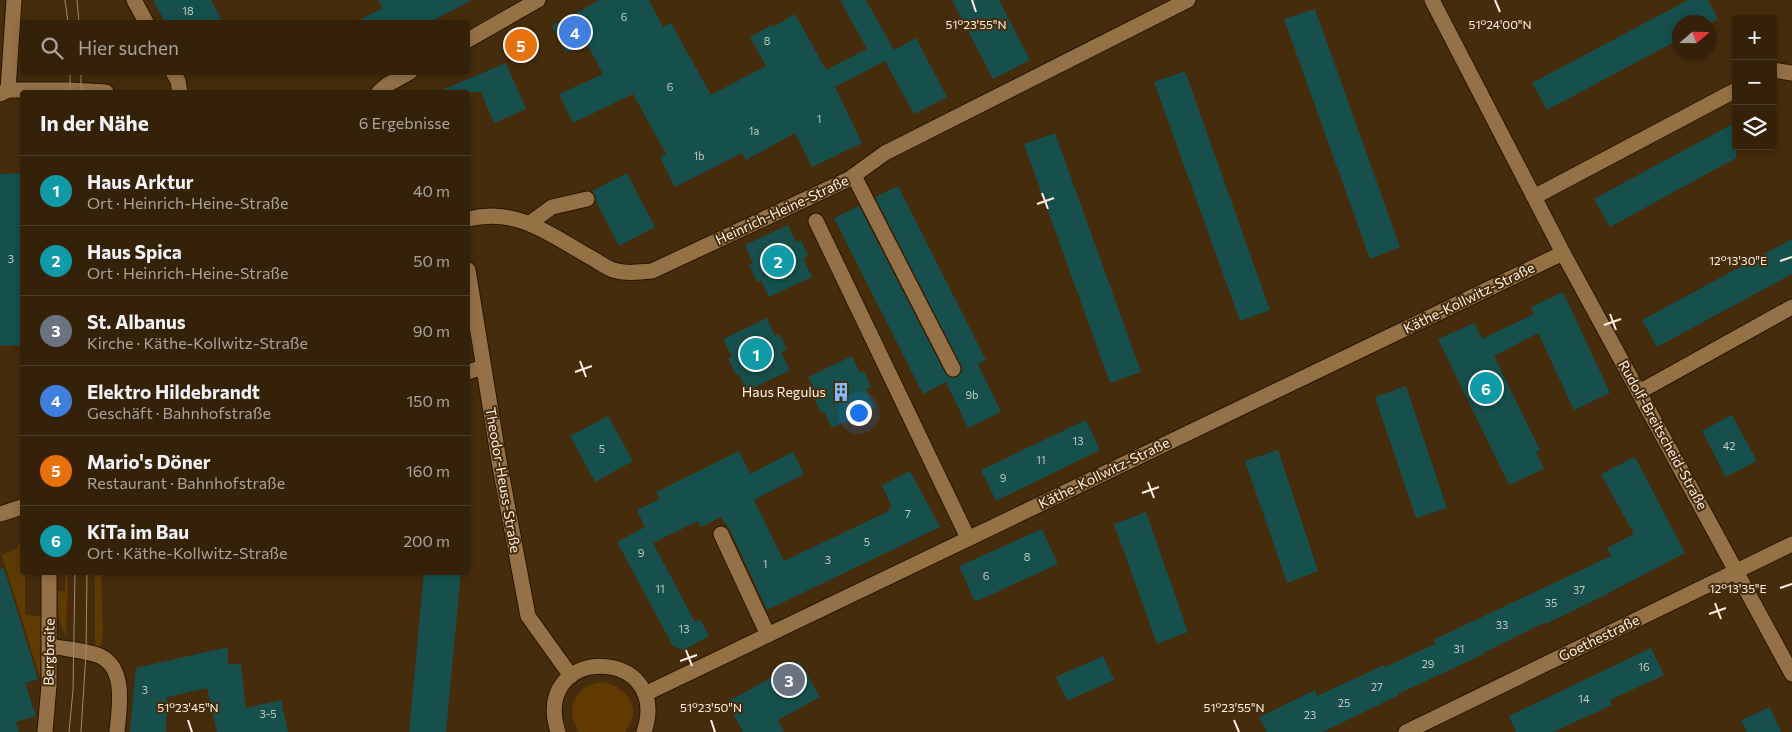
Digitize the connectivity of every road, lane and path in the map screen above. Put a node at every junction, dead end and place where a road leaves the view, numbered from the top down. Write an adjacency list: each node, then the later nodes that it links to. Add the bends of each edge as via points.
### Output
1 (14, 0): 14 (street)
2 (134, 0): 6 (street)
3 (538, 0): 7 (street)
4 (1188, 0): 17 (street, Heinrich-Heine-Straße, via 885,152)
5 (1432, 0): 18 (street, Rudolf-Breitscheid-Straße)
6 (145, 20)
7 (470, 39)
8 (1777, 69): 9 (street)
9 (1792, 73)
10 (175, 75): 12 (street)
11 (405, 75): 13 (street)
12 (180, 90)
13 (381, 90)
14 (4, 92): 15 (street)
15 (20, 92)
16 (1732, 92): 18 (street)
17 (854, 176): 22 (street, Heinrich-Heine-Straße, via 652,271 631,274 612,270); 27 (street)
18 (1534, 197): 23 (street, Rudolf-Breitscheid-Straße)
19 (587, 199): 22 (street, via 552,207)
20 (470, 218): 22 (street, Heinrich-Heine-Straße, via 511,217)
21 (816, 221): 33 (street)
22 (530, 223)
23 (1563, 252): 29 (street, Rudolf-Breitscheid-Straße); 33 (street, Käthe-Kollwitz-Straße)
24 (470, 283): 26 (street, Theodor-Heuss-Straße)
25 (1792, 306): 29 (street)
26 (483, 367): 28 (street); 40 (street, Theodor-Heuss-Straße, via 528,616)
27 (953, 369)
28 (470, 371)
29 (1640, 392): 35 (street, Rudolf-Breitscheid-Straße)
30 (20, 508): 31 (street)
31 (0, 514)
32 (722, 534): 37 (street)
33 (968, 538): 37 (street, Käthe-Kollwitz-Straße)
34 (1792, 544): 35 (street, Goethestraße)
35 (1737, 570): 39 (street, Rudolf-Breitscheid-Straße); 46 (street, Goethestraße)
36 (50, 575): 38 (street, Bergbreite)
37 (768, 635): 41 (street, Käthe-Kollwitz-Straße)
38 (50, 646): 42 (street, Bergbreite); 43 (street, via 100,656 115,672 120,700)
39 (1792, 674)
40 (571, 676): 41 (street, via 598,665 612,666 626,672); 44 (street, via 560,688 555,703 554,718)
41 (645, 694): 45 (street, via 648,707)
42 (45, 732)
43 (116, 732)
44 (558, 732)
45 (644, 732)
46 (1406, 732)

